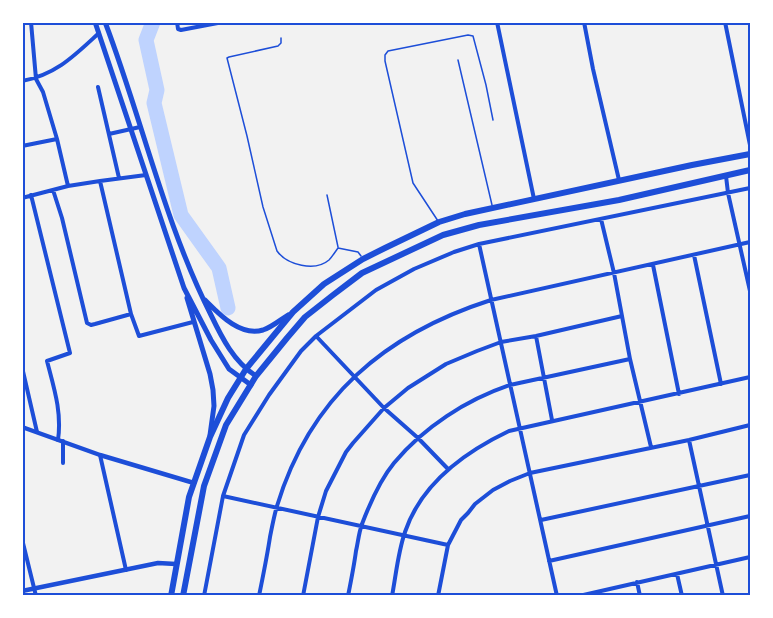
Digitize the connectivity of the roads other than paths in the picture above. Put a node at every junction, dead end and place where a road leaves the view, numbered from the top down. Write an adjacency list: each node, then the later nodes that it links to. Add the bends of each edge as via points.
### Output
1 (31, 22): 12 (street)
2 (95, 22): 9 (main road)
3 (177, 22): 4 (street, via 181,30)
4 (223, 22)
5 (497, 22): 36 (street)
6 (584, 22): 28 (street)
7 (725, 22): 20 (street)
8 (107, 23): 16 (main road)
9 (99, 33): 12 (street, via 70,60); 17 (main road)
10 (281, 38): 43 (lane, via 278,46 227,58 263,207 281,257 302,265 319,265 328,261)
11 (458, 60): 37 (lane)
12 (36, 79): 13 (street); 19 (street)
13 (22, 81)
14 (98, 87): 18 (street)
15 (493, 120): 39 (lane, via 473,36 388,51 385,55 413,183)
16 (140, 127): 17 (street); 50 (main road)
17 (130, 130): 18 (street); 24 (main road)
18 (109, 134): 26 (street)
19 (57, 139): 21 (street); 29 (street)
20 (750, 145)
21 (22, 146)
22 (750, 154): 28 (highway)
23 (750, 170): 25 (highway)
24 (146, 175): 26 (street); 48 (main road)
25 (726, 176): 32 (street); 62 (highway, via 443,235 362,273 305,317)
26 (119, 178): 27 (street)
27 (100, 181): 29 (street); 53 (street)
28 (619, 181): 36 (highway)
29 (68, 186): 31 (street)
30 (750, 188): 32 (street)
31 (53, 190): 33 (street); 53 (street, via 87,323)
32 (729, 193): 38 (street); 42 (street)
33 (31, 195): 35 (street); 81 (street, via 70,353 47,361 58,405)
34 (327, 195): 43 (lane)
35 (22, 198)
36 (534, 200): 37 (highway)
37 (494, 208): 39 (highway)
38 (601, 219): 41 (street); 47 (street)
39 (439, 222): 45 (highway)
40 (750, 242): 42 (street)
41 (479, 244): 51 (street); 56 (street, via 414,269 376,290)
42 (741, 244): 44 (street); 49 (street)
43 (338, 248): 45 (lane, via 358,252)
44 (694, 255): 46 (street); 67 (street)
45 (363, 259): 52 (highway, via 324,284)
46 (653, 265): 47 (street); 70 (street)
47 (614, 273): 51 (street); 54 (street)
48 (184, 288): 55 (main road); 64 (main road, via 217,350 229,369)
49 (750, 291)
50 (200, 294): 52 (main road, via 221,317 250,331 269,328); 61 (main road, via 222,337)
51 (491, 300): 58 (street); 63 (street, via 421,329)
52 (293, 312): 61 (highway)
53 (131, 314): 55 (street, via 141,336)
54 (622, 316): 57 (street); 59 (street)
55 (193, 322): 78 (main road, via 213,390)
56 (316, 336): 63 (street); 90 (street, via 269,395 244,435)
57 (536, 336): 58 (street); 66 (street)
58 (501, 342): 69 (street); 72 (street, via 446,364)
59 (630, 359): 66 (street); 71 (street)
60 (22, 367): 77 (street)
61 (246, 369): 62 (main road); 64 (highway)
62 (256, 376): 68 (highway)
63 (354, 376): 72 (street); 91 (street, via 313,426 292,464)
64 (240, 377): 68 (main road); 78 (highway)
65 (750, 377): 67 (street)
66 (544, 378): 69 (street); 73 (street)
67 (721, 384): 70 (street)
68 (251, 385): 104 (highway, via 226,425 213,458)
69 (510, 385): 76 (street); 79 (street, via 458,409)
70 (679, 394): 71 (street)
71 (641, 402): 73 (street); 82 (street)
72 (384, 408): 79 (street); 93 (street, via 346,452)
73 (552, 420): 76 (street)
74 (750, 425): 80 (street)
75 (22, 427): 77 (street)
76 (520, 428): 85 (street, via 490,440); 86 (street)
77 (37, 432): 81 (street)
78 (210, 437): 88 (highway)
79 (418, 438): 85 (street); 96 (street, via 383,480)
80 (689, 440): 82 (street); 89 (street)
81 (61, 441): 83 (street); 84 (street)
82 (651, 447): 86 (street)
83 (100, 454): 88 (street); 105 (street)
84 (63, 464)
85 (448, 469): 97 (street, via 421,501)
86 (530, 473): 94 (street); 99 (street, via 493,490 475,504)
87 (750, 475): 89 (street)
88 (194, 483): 102 (highway)
89 (699, 485): 94 (street); 95 (street)
90 (223, 496): 91 (street); 114 (street)
91 (276, 508): 93 (street); 115 (street)
92 (750, 516): 95 (street)
93 (318, 517): 96 (street); 116 (street)
94 (541, 520): 101 (street)
95 (708, 525): 101 (street); 103 (street)
96 (361, 526): 97 (street); 117 (street)
97 (404, 535): 99 (street); 118 (street)
98 (22, 539): 108 (street)
99 (448, 545): 119 (street)
100 (750, 557): 103 (street)
101 (549, 561): 120 (street)
102 (176, 564): 104 (highway); 105 (street, via 158,563); 112 (highway)
103 (716, 565): 106 (street); 124 (street)
104 (189, 566): 113 (highway)
105 (126, 570): 108 (street)
106 (677, 574): 107 (street); 123 (street)
107 (638, 582): 110 (street); 122 (street)
108 (34, 588): 109 (street); 111 (street)
109 (22, 591)
110 (598, 593): 121 (street)
111 (36, 596)
112 (171, 596)
113 (183, 596)
114 (204, 596)
115 (259, 596)
116 (303, 596)
117 (348, 596)
118 (392, 596)
119 (438, 596)
120 (557, 596)
121 (579, 596)
122 (640, 596)
123 (682, 596)
124 (723, 596)

